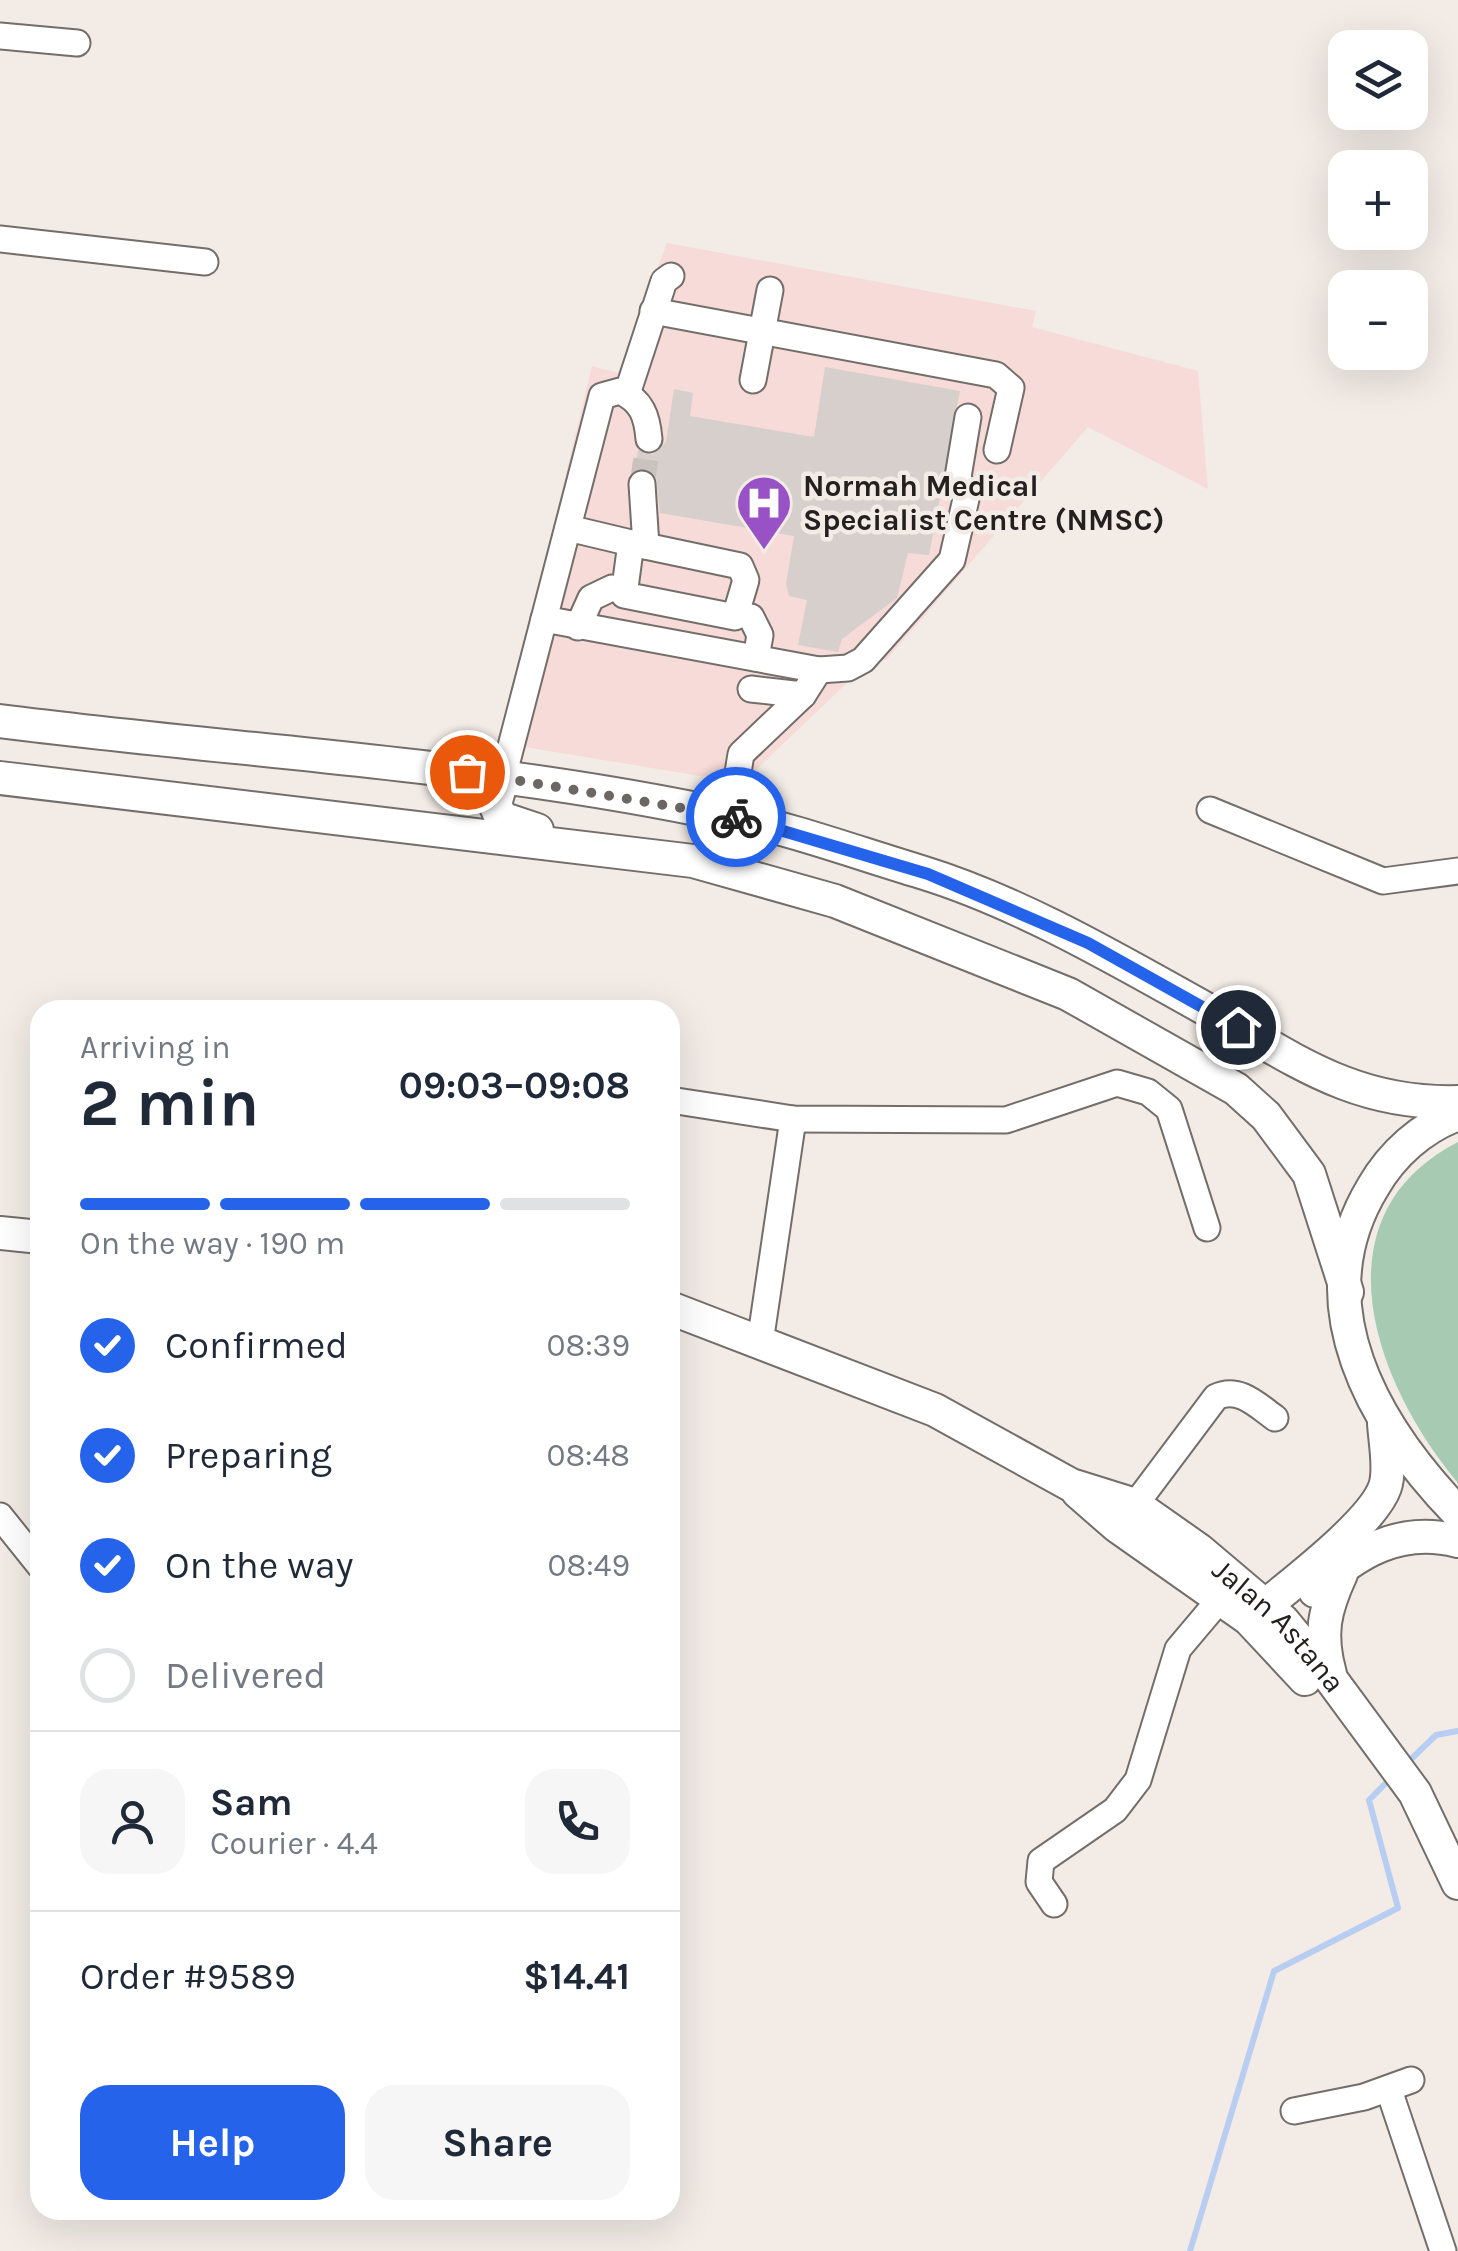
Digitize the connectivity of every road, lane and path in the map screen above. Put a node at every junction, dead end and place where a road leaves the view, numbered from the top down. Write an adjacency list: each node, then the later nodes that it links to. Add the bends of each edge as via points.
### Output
1 (0, 36): 2 (street)
2 (77, 43)
3 (0, 239): 4 (street)
4 (206, 262)
5 (671, 276): 7 (street)
6 (770, 290): 8 (street)
7 (654, 311): 8 (street); 10 (street)
8 (763, 334): 9 (street); 13 (street, via 1006,379 1011,388)
9 (753, 380)
10 (627, 394): 12 (street, via 643,408); 15 (street, via 606,392 598,401)
11 (968, 417): 22 (street, via 958,477 966,499 952,560 862,660)
12 (648, 438)
13 (997, 450)
14 (642, 484): 16 (street)
15 (568, 528): 16 (street); 19 (street)
16 (638, 545): 16 (street, via 740,566 746,580 735,617 624,595)
17 (612, 588): 20 (street, via 592,598)
18 (751, 617): 21 (street, via 760,636)
19 (544, 619): 20 (street); 26 (street)
20 (578, 627): 21 (street)
21 (756, 658): 22 (street)
22 (819, 670): 24 (street)
23 (751, 689): 24 (street)
24 (803, 695): 29 (street, via 741,754)
25 (0, 721): 26 (main road)
26 (503, 777): 29 (main road); 30 (main road, via 495,804 500,818 516,827 660,849)
27 (0, 778): 30 (main road)
28 (1210, 810): 31 (street, via 1383,881)
29 (731, 816): 33 (main road, via 928,874 1088,943 1331,1081 1390,1099)
30 (693, 861): 39 (main road, via 835,902 1068,994 1236,1090 1292,1146 1309,1174)
31 (1458, 872)
32 (680, 1101): 35 (street)
33 (1458, 1102)
34 (1458, 1114): 39 (main road, via 1424,1131 1382,1172 1349,1236)
35 (793, 1118): 36 (street, via 1006,1120 1117,1083 1148,1092 1168,1109); 41 (street)
36 (1207, 1228)
37 (0, 1233): 38 (main road)
38 (30, 1236)
39 (1347, 1292): 43 (main road, via 1354,1356)
40 (680, 1312): 41 (main road, Jalan Astana)
41 (760, 1343): 44 (main road, Jalan Astana, via 936,1410)
42 (1275, 1418): 45 (street, via 1242,1394 1216,1397)
43 (1384, 1423): 46 (main road); 52 (main road, via 1386,1486)
44 (1071, 1485): 45 (main road, Jalan Astana); 53 (main road, Jalan Astana, via 1117,1526)
45 (1135, 1505): 49 (main road, Jalan Astana)
46 (1458, 1513)
47 (0, 1516): 50 (street)
48 (1458, 1540): 51 (main road, via 1394,1538)
49 (1199, 1550): 52 (main road, via 1260,1580); 54 (main road, Jalan Astana)
50 (30, 1556)
51 (1345, 1565): 54 (main road); 55 (main road, via 1323,1612 1321,1642)
52 (1308, 1570): 54 (main road)
53 (1221, 1598): 54 (main road, Jalan Astana); 58 (street, via 1178,1649 1138,1780 1115,1810 1041,1861 1039,1882)
54 (1266, 1621): 55 (main road, Jalan Astana); 56 (main road, Jalan Astana, via 1317,1691)
55 (1331, 1678): 56 (main road, Jalan Astana)
56 (1384, 1764): 57 (main road, Jalan Astana, via 1431,1828)
57 (1458, 1883)
58 (1054, 1904)
59 (1294, 2111): 60 (street, via 1400,2085)
60 (1443, 2251)

